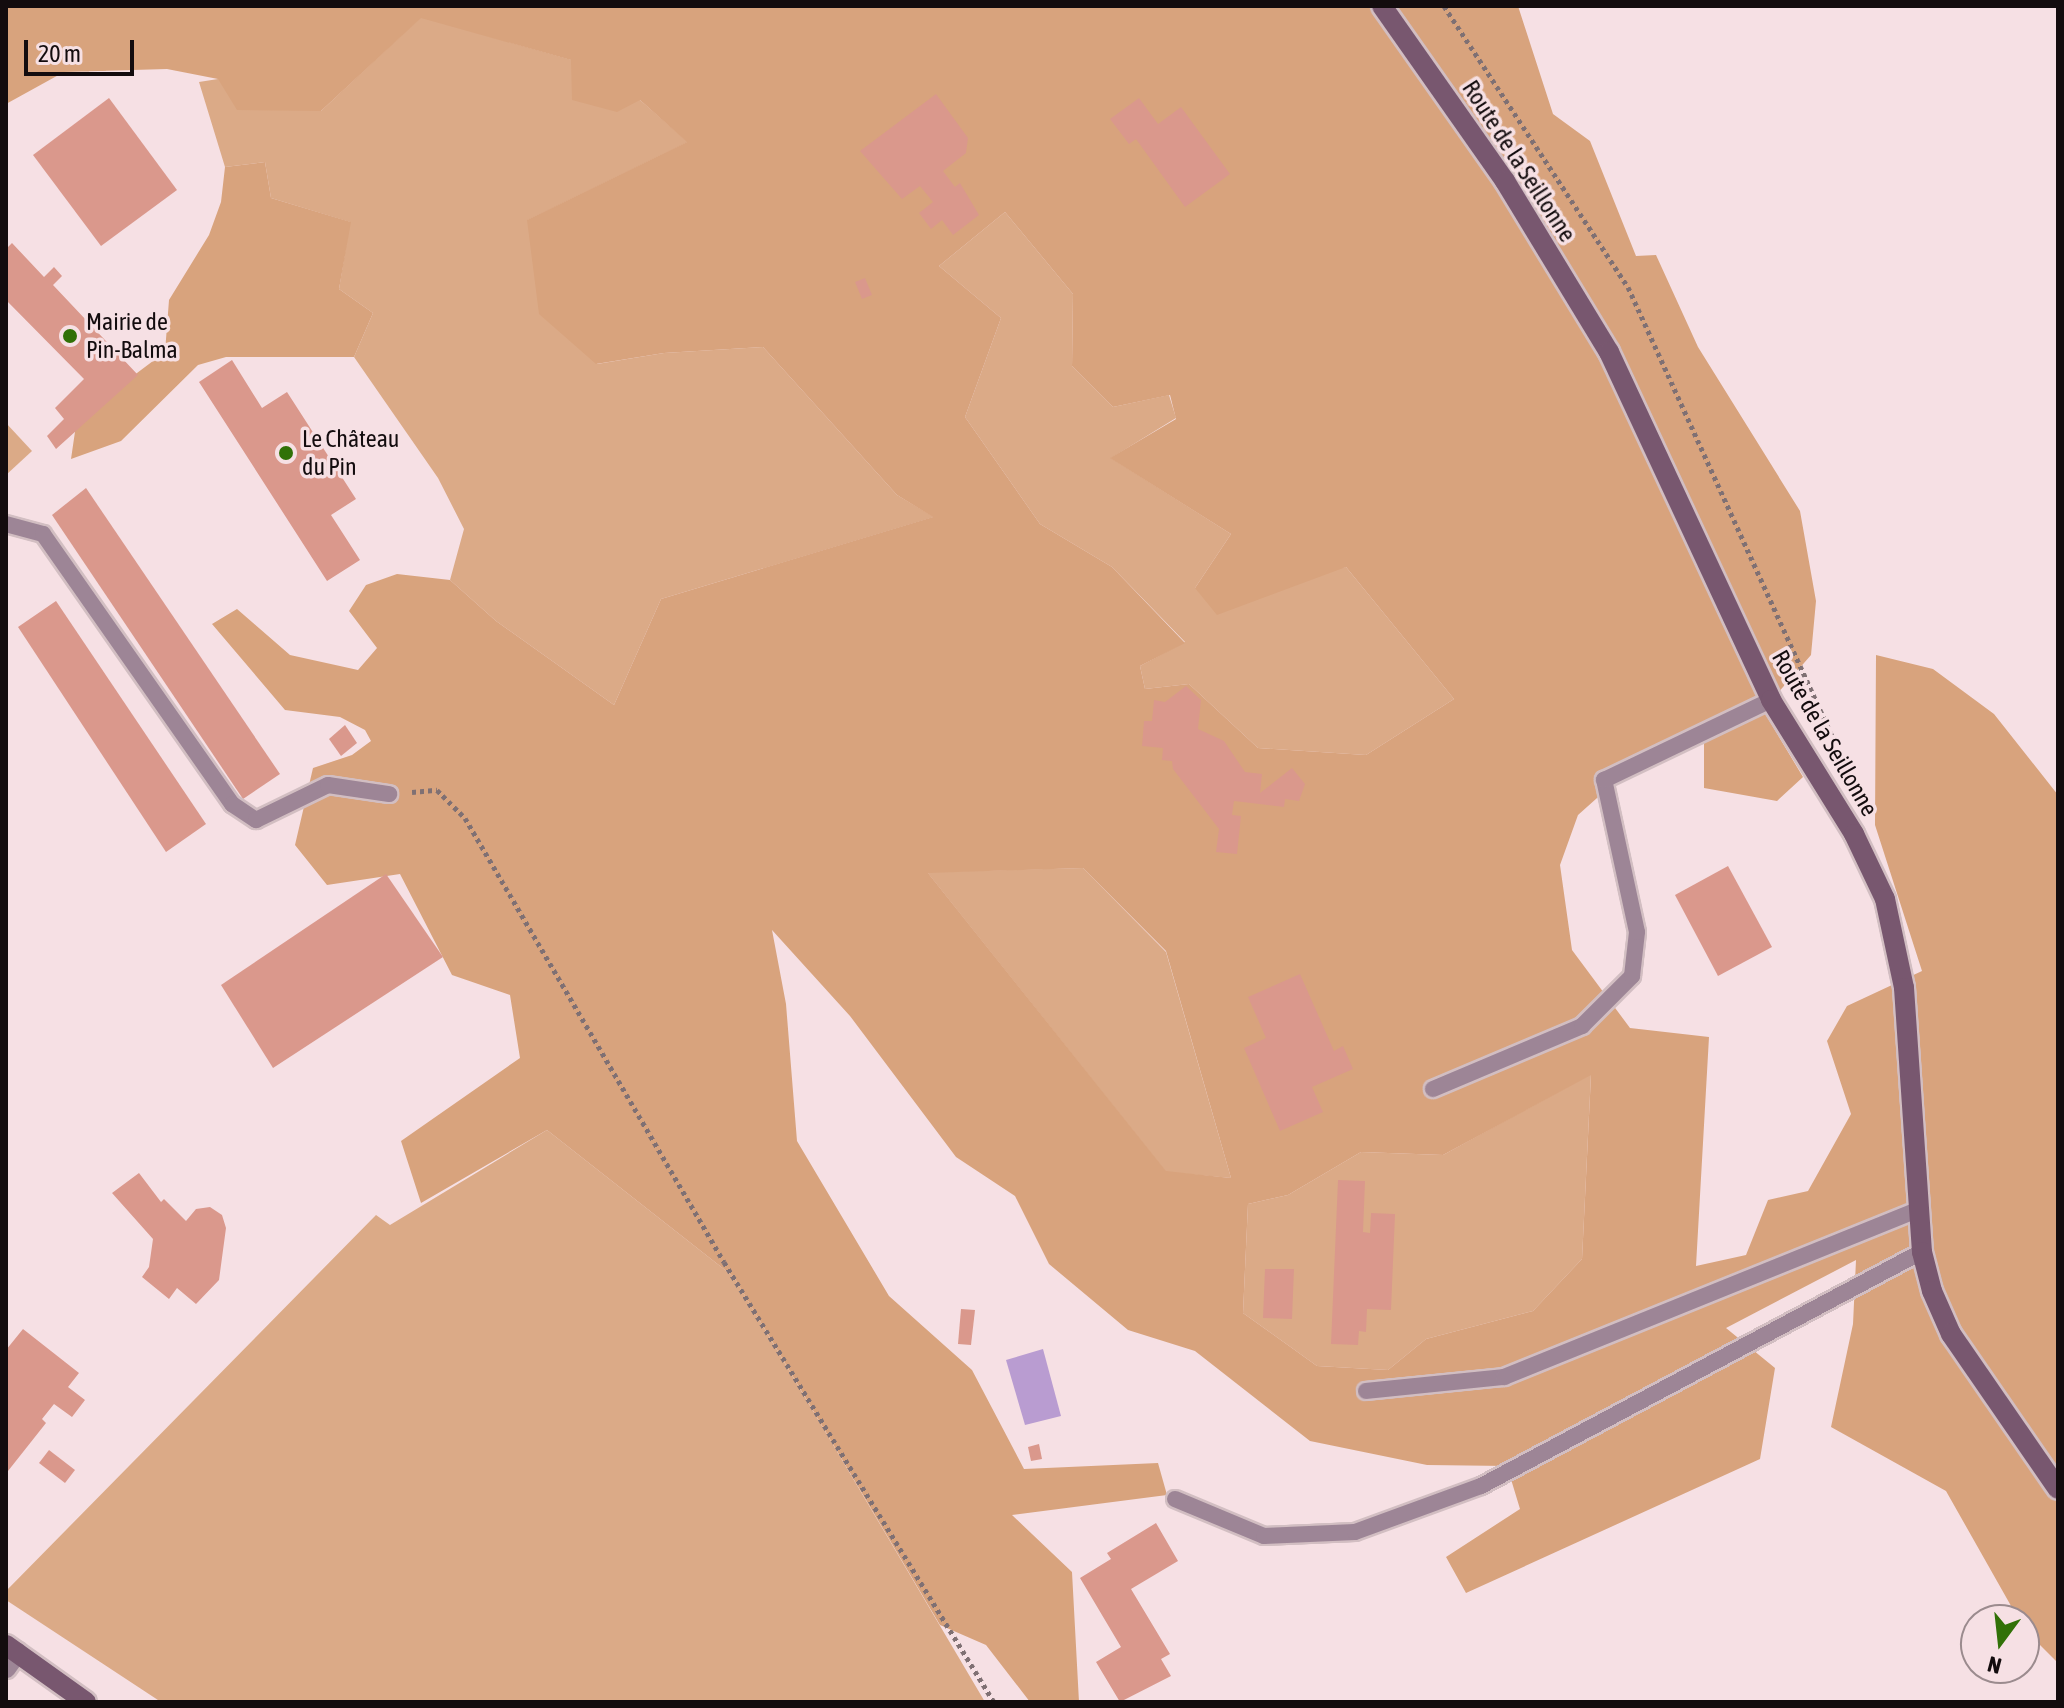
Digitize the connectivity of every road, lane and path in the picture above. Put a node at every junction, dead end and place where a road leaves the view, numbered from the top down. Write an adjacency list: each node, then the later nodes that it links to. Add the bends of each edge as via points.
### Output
1 (1382, 6): 3 (street, Route de la Seillonne, via 1505,181 1609,352)
2 (6, 524): 4 (lane, via 43,534 232,804 256,820 328,785)
3 (1771, 700): 5 (lane, via 1604,780 1637,932 1632,976 1582,1026); 6 (street, Route de la Seillonne, via 1854,834 1885,899 1904,988)
4 (389, 794): 13 (path, via 437,790 465,818 724,1262)
5 (1433, 1089)
6 (1919, 1209): 7 (street, Route de la Seillonne); 8 (lane, via 1504,1377)
7 (1922, 1252): 9 (street, Route de la Seillonne, via 1951,1334); 10 (lane, via 1481,1486 1355,1532 1264,1536)
8 (1366, 1391)
9 (2058, 1489)
10 (1175, 1499)
11 (10, 1655): 12 (street)
12 (86, 1702)
13 (994, 1702)

